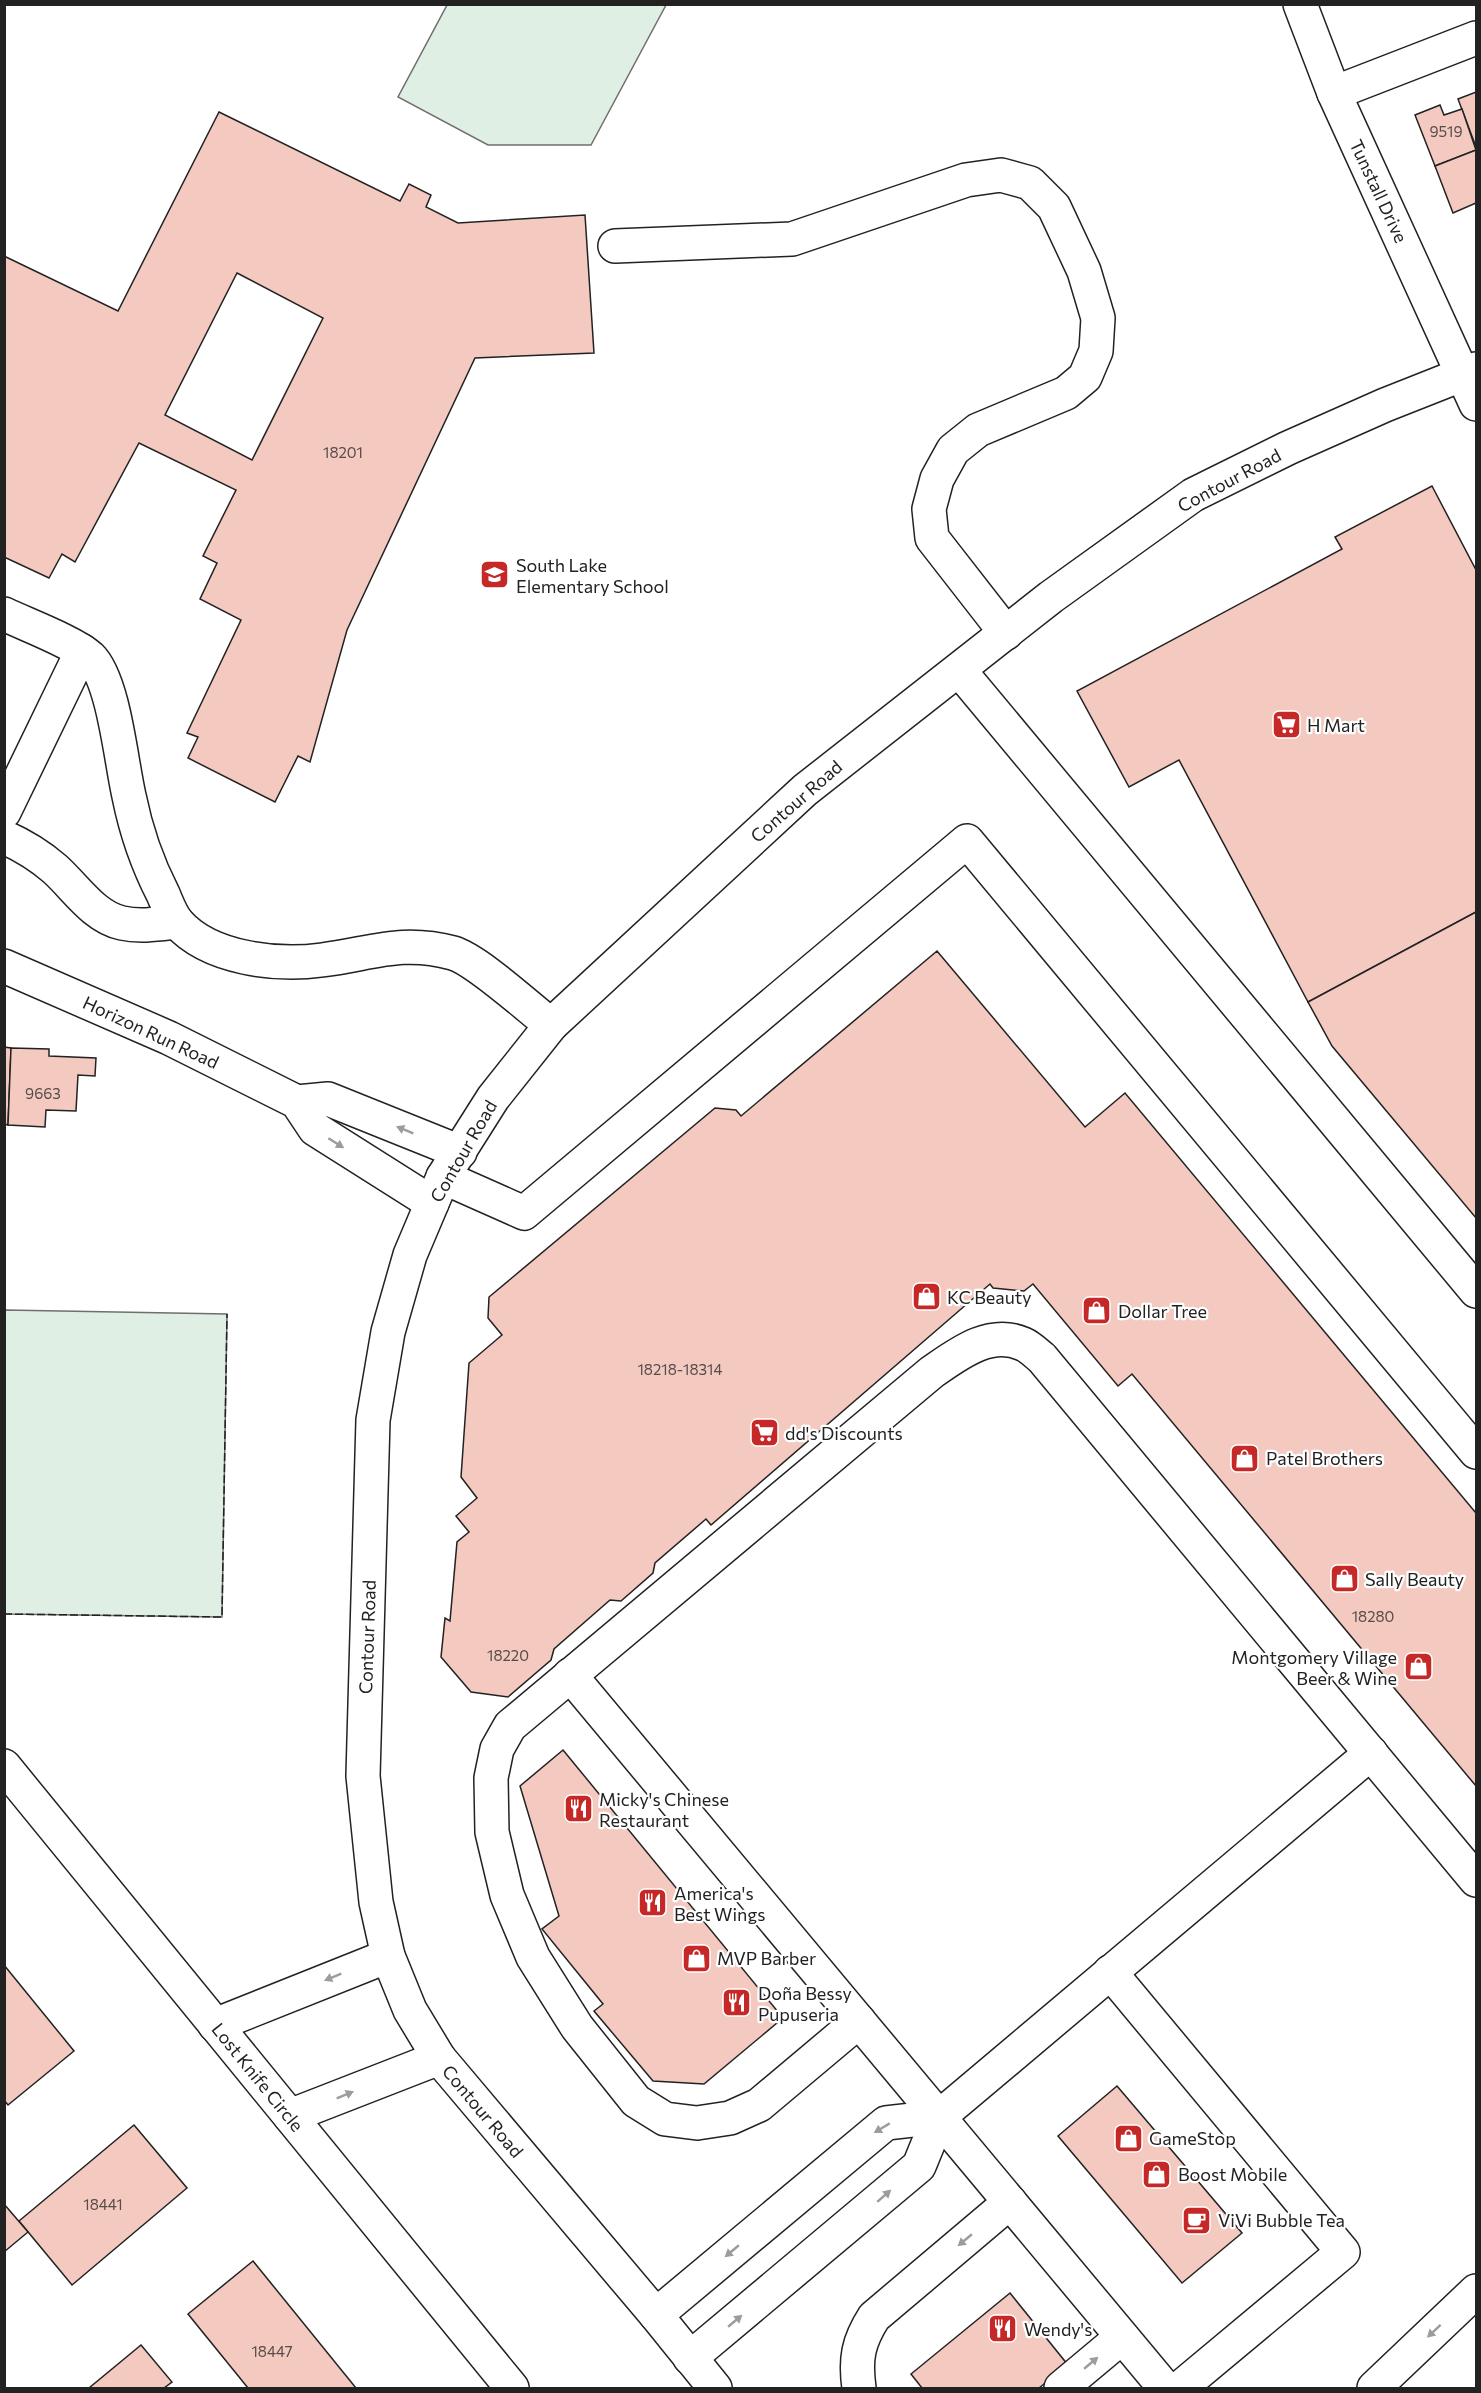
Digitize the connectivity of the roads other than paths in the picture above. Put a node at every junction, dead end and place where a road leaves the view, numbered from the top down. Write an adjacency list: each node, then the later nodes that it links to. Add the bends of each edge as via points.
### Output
1 (1300, 4): 3 (street, Tunstall Drive)
2 (1476, 38): 3 (street)
3 (1334, 93): 5 (street, Tunstall Drive)
4 (615, 246): 8 (street, via 792,239 966,180 1001,175 1030,183 1054,207 1084,271 1098,318 1096,351 1085,377 1066,393 978,430 953,450 937,479 929,508 932,538)
5 (1470, 372): 6 (street, Tunstall Drive); 8 (street, Contour Road, via 1288,448 1193,495)
6 (1476, 404)
7 (4, 614): 9 (street)
8 (1006, 633): 10 (street, Contour Road)
9 (81, 651): 11 (street); 13 (street, via 102,676 147,862)
10 (959, 670): 15 (street, Contour Road, via 805,790); 18 (street)
11 (4, 812)
12 (4, 837): 13 (street, via 54,868 106,917 142,926)
13 (177, 922): 15 (street, via 213,949 264,960 321,960 418,946 455,953)
14 (4, 966): 16 (street, Horizon Run Road, via 169,1038)
15 (551, 1025): 17 (street, Contour Road, via 493,1098)
16 (297, 1102): 17 (street, Horizon Run Road, one-way to 17, via 315,1129); 17 (street, one-way to 16, via 328,1099)
17 (445, 1177): 19 (street, via 524,1213 967,841); 24 (street, Contour Road, via 410,1255 388,1332 374,1420 363,1776 376,1902)
18 (1476, 1292)
19 (1476, 1452)
20 (570, 1675): 21 (street, via 932,1372 965,1349 1005,1339 1024,1344 1042,1358); 26 (street); 26 (street, via 510,1726 497,1749 491,1778 492,1832 507,1895 533,1957 577,2028 636,2101 665,2119 697,2124 730,2118 759,2105)
21 (1371, 1753): 23 (street); 25 (street)
22 (4, 1766): 27 (street, Lost Knife Circle)
23 (1476, 1880)
24 (388, 1956): 27 (street, one-way to 27); 28 (street, Contour Road, via 410,2010)
25 (1110, 1972): 30 (street); 43 (street, via 1343,2252)
26 (859, 2021): 30 (street)
27 (215, 2025): 29 (street, Lost Knife Circle)
28 (439, 2058): 29 (street, one-way to 28); 33 (street, Contour Road)
29 (290, 2116): 37 (street, Lost Knife Circle)
30 (939, 2116): 31 (street); 33 (street, one-way to 33, via 885,2123); 36 (street, one-way to 30, via 919,2166)
31 (1010, 2202): 34 (street, one-way to 34); 35 (street)
32 (1476, 2291): 44 (street, one-way to 44)
33 (657, 2315): 36 (street, Contour Road)
34 (869, 2325): 39 (street, via 861,2339 856,2368); 40 (street)
35 (1122, 2337): 41 (street, one-way to 35); 42 (street)
36 (690, 2358): 38 (street, Contour Road)
37 (512, 2388)
38 (715, 2388)
39 (860, 2388)
40 (877, 2388)
41 (1061, 2388)
42 (1165, 2388)
43 (1180, 2388)
44 (1374, 2388)

